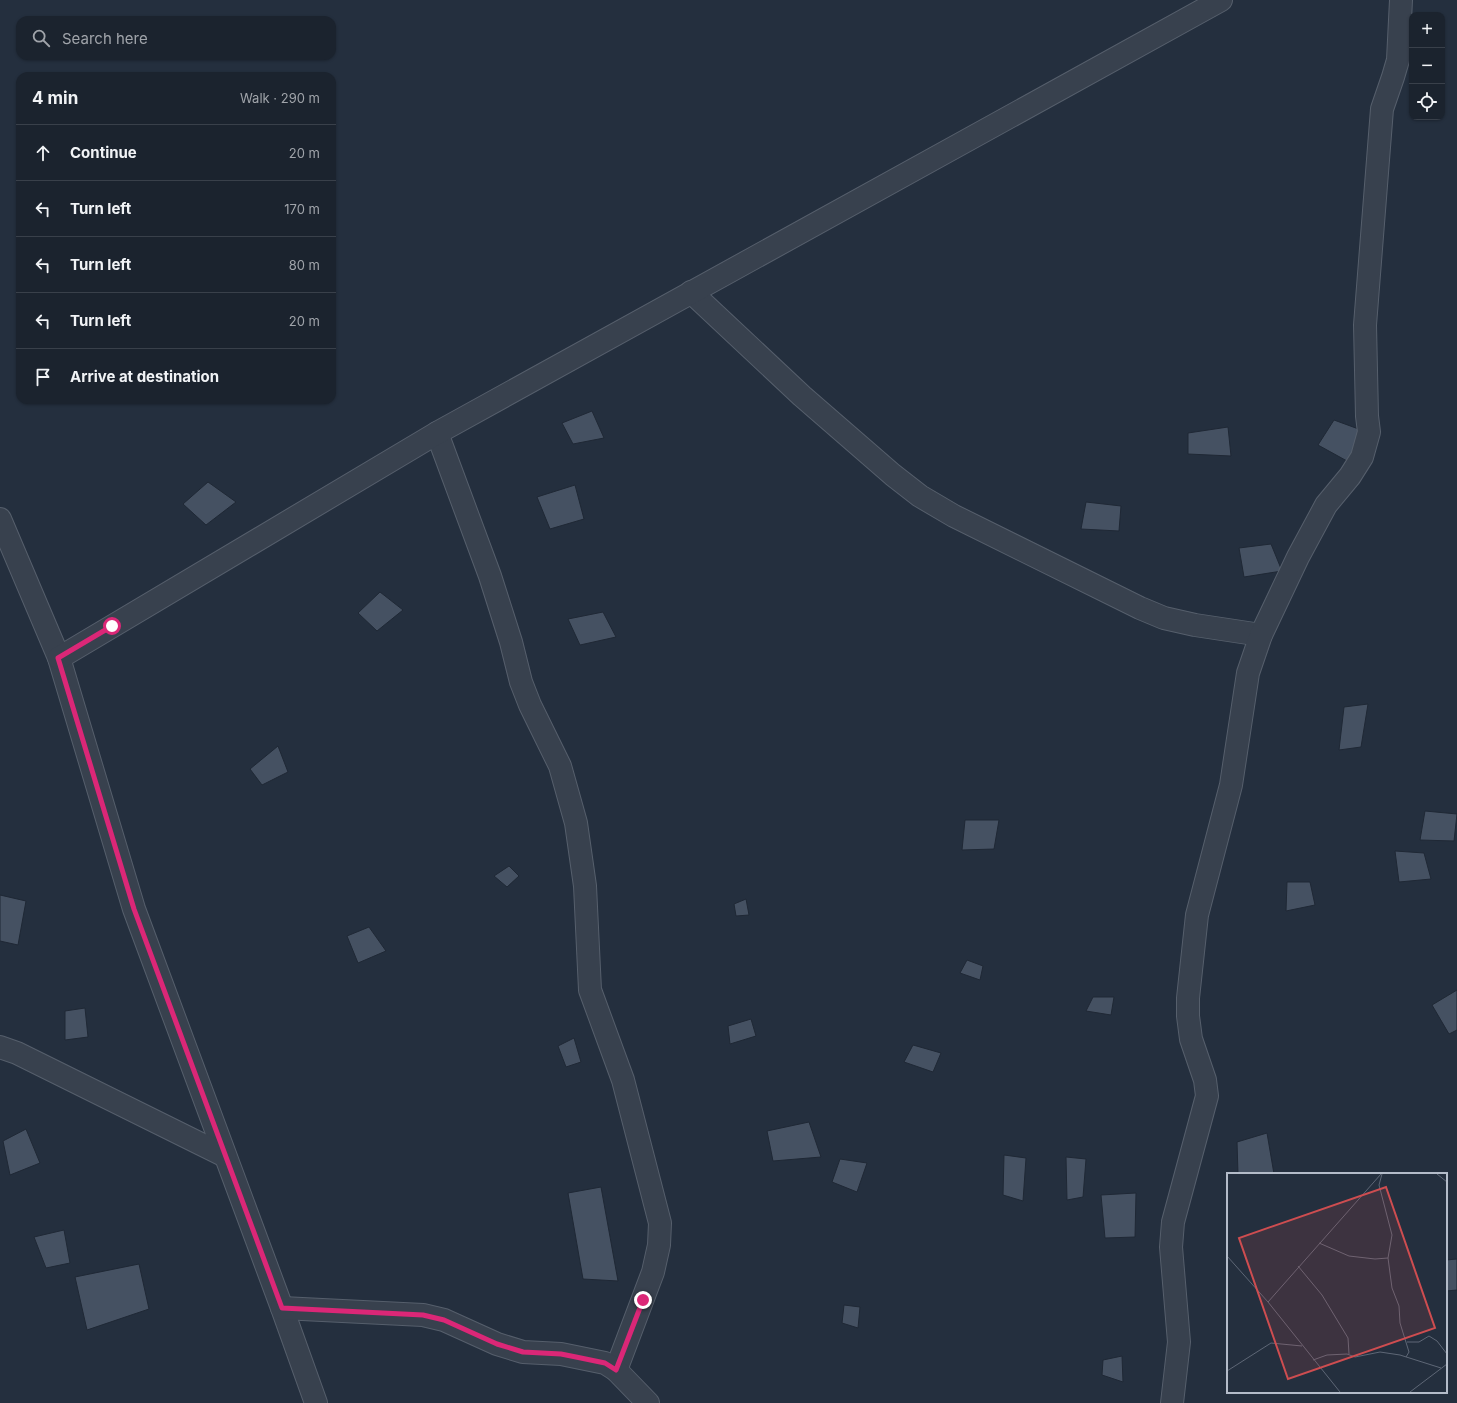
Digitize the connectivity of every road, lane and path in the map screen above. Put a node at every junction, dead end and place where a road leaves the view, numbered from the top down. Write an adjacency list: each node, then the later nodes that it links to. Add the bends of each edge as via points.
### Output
1 (1220, 0): 3 (street)
2 (1401, 0): 6 (street, via 1398,60 1382,109 1365,325 1368,437 1358,463 1326,505 1312,530)
3 (691, 292): 4 (street); 6 (street, via 802,396 920,496 954,516 1164,618)
4 (436, 433): 7 (street); 11 (street, via 490,576 521,682 560,766 576,823 585,886 590,990 623,1080 660,1223 660,1245 653,1272)
5 (0, 519): 7 (street)
6 (1261, 635): 14 (street, via 1248,673 1230,785 1198,915 1188,998 1191,1039 1205,1080 1207,1096 1174,1222 1170,1247 1179,1342)
7 (58, 658): 9 (street, via 134,909)
8 (0, 1047): 9 (street, via 17,1053)
9 (225, 1156): 10 (street)
10 (282, 1308): 11 (street, via 423,1315 444,1320 497,1344 523,1352 561,1354 605,1363); 12 (street)
11 (616, 1370): 13 (street)
12 (316, 1403)
13 (648, 1403)
14 (1172, 1403)

